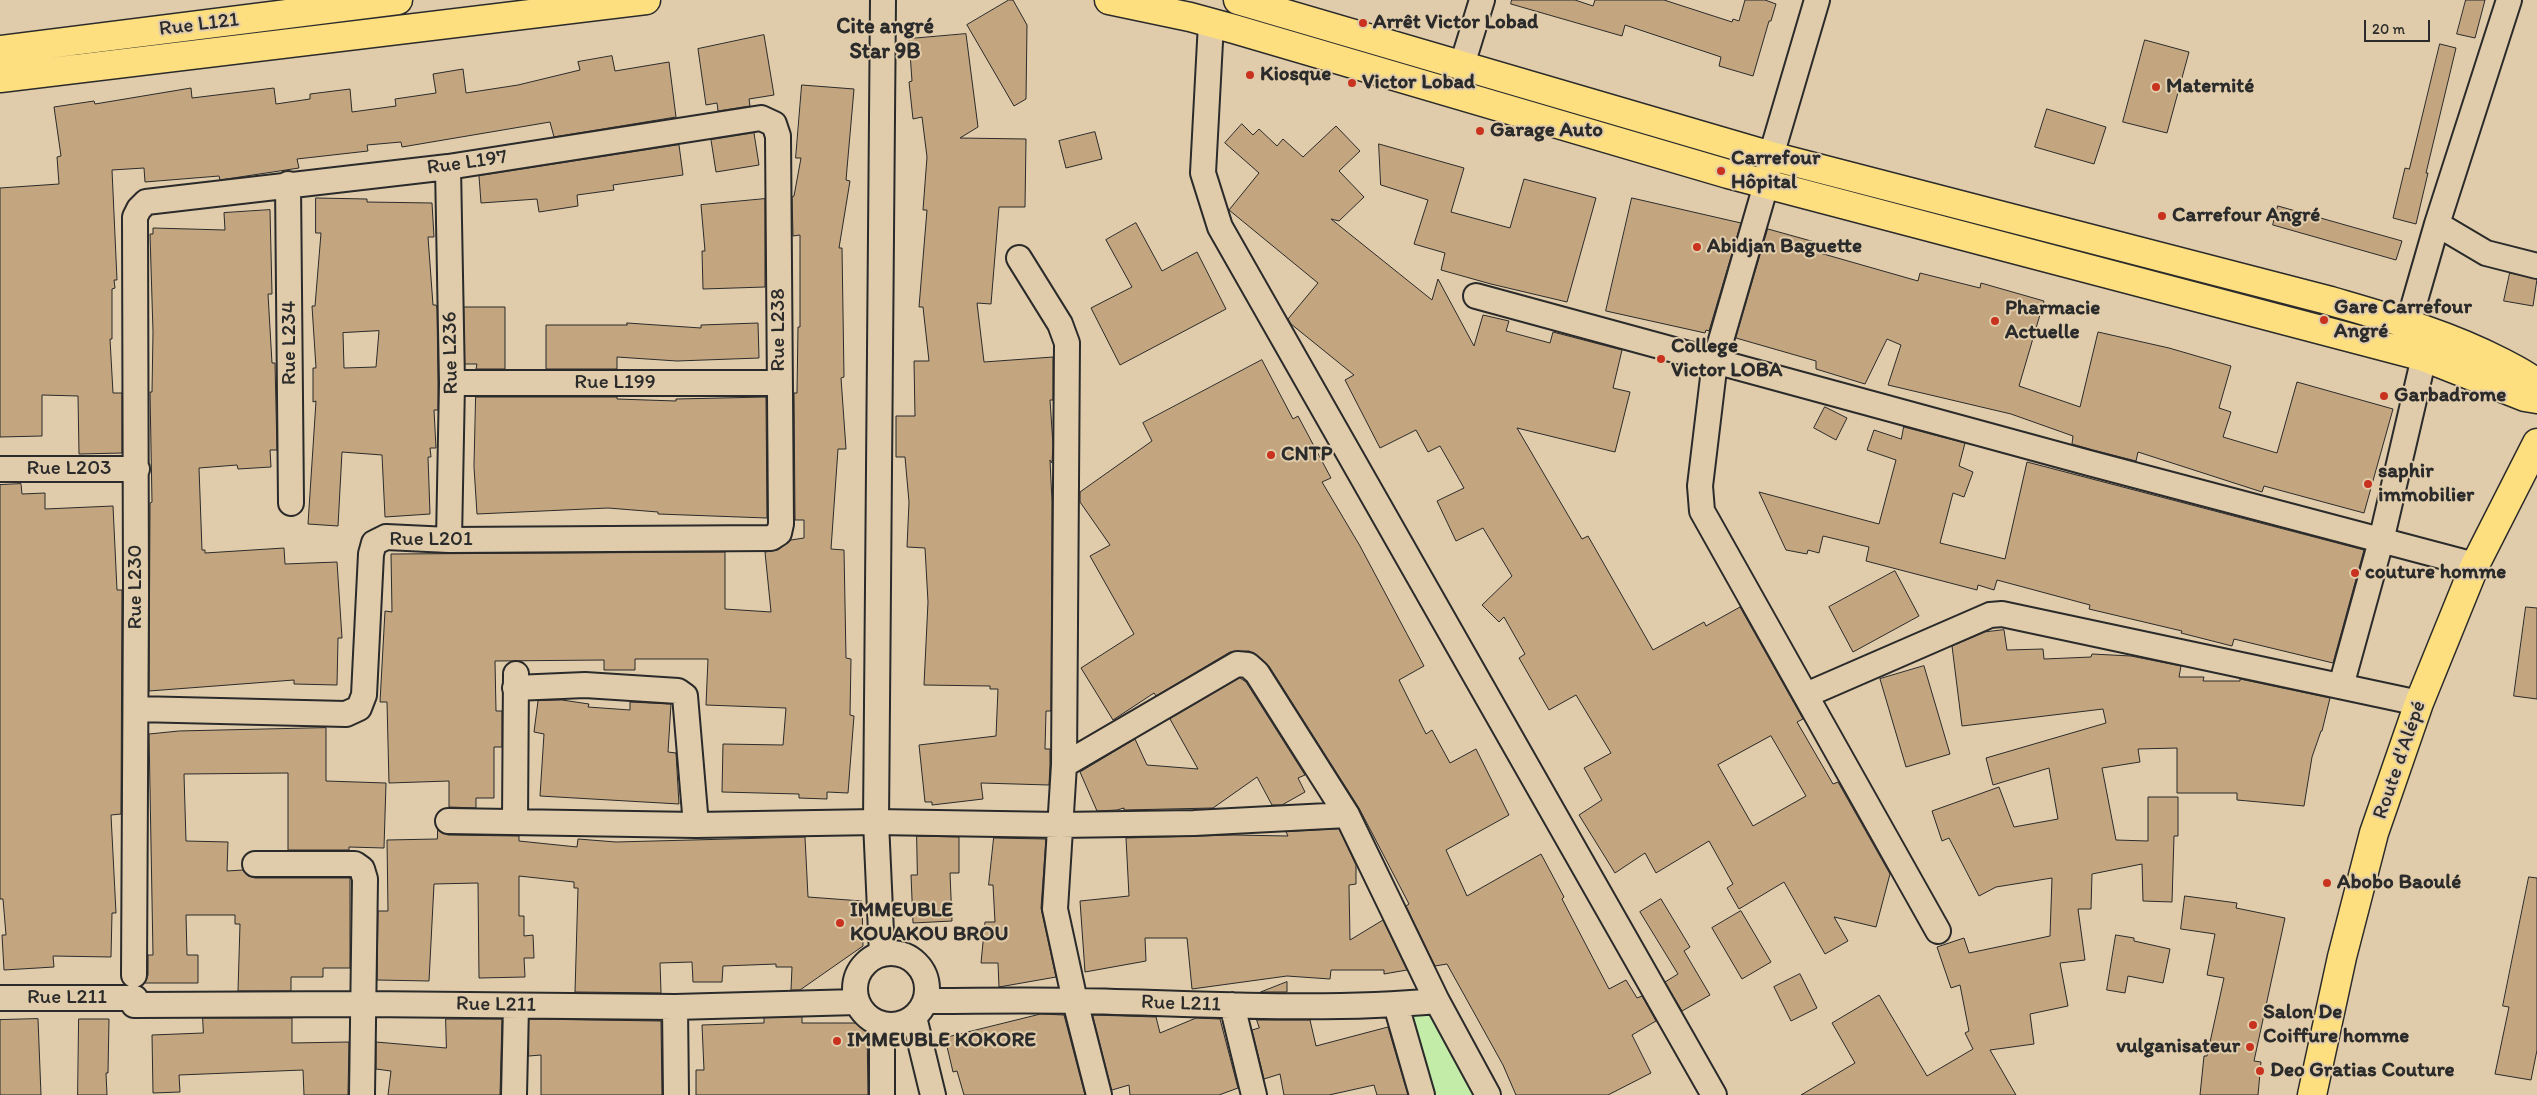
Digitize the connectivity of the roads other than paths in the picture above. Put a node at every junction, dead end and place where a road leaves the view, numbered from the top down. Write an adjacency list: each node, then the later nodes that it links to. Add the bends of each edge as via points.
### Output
1 (398, 0): 10 (main road, Rue L121)
2 (646, 0): 12 (main road)
3 (883, 0): 46 (street)
4 (1109, 0): 9 (main road)
5 (1238, 0): 11 (main road)
6 (1482, 0): 11 (street)
7 (1817, 0): 14 (street)
8 (2509, 0): 19 (street)
9 (1211, 23): 17 (main road); 73 (street, via 1204,174 1220,227)
10 (0, 50)
11 (1462, 66): 14 (main road)
12 (0, 78)
13 (778, 136): 15 (street, Rue L197, via 774,124 761,118); 27 (street, Rue L238)
14 (1771, 156): 17 (street); 23 (main road)
15 (448, 167): 16 (street, Rue L197); 26 (street, Rue L236)
16 (288, 184): 18 (street, Rue L197); 33 (street, Rue L234)
17 (1765, 184): 24 (main road); 25 (street)
18 (146, 202): 32 (street, Rue L230, via 135,217)
19 (2437, 224): 21 (street, via 2486,253); 23 (street)
20 (1019, 258): 42 (street, via 1060,324 1066,343)
21 (2537, 266)
22 (1476, 296): 25 (street)
23 (2409, 323): 24 (street); 28 (main road, via 2479,350)
24 (2412, 354): 29 (main road); 36 (street)
25 (1716, 361): 36 (street); 39 (street, via 1700,486 1702,511)
26 (452, 382): 27 (street, Rue L199); 35 (street, Rue L236)
27 (779, 384): 34 (street, Rue L238)
28 (2537, 384)
29 (2537, 399)
30 (2537, 443): 37 (main road, Route d'Alépé)
31 (0, 469): 32 (street, Rue L203)
32 (137, 469): 41 (street, Rue L230)
33 (291, 503)
34 (781, 524): 35 (street, Rue L201, via 779,534 771,538)
35 (449, 540): 41 (street, Rue L201, via 386,537 374,543 364,695 359,708 346,714)
36 (2381, 541): 37 (street); 38 (street)
37 (2475, 565): 40 (main road, Route d'Alépé)
38 (2341, 686): 39 (street, via 2002,614 1990,615); 40 (street)
39 (1806, 695): 50 (street)
40 (2419, 703): 74 (main road, Route d'Alépé, via 2374,833 2342,957)
41 (136, 709): 52 (street, Rue L230)
42 (1064, 765): 43 (street, via 1237,664 1248,665 1257,673); 48 (street)
43 (1347, 815): 48 (street, via 1194,823); 55 (street)
44 (448, 822): 45 (street)
45 (515, 822): 47 (street); 47 (street, via 516,681 678,692 685,696)
46 (876, 822): 47 (street); 48 (street); 51 (street)
47 (696, 825)
48 (1060, 825): 54 (street, via 1055,909)
49 (254, 864): 57 (street, via 355,864 362,869 365,879)
50 (1938, 931)
51 (882, 954): 56 (street, via 862,968 855,990); 62 (street, via 895,953 918,964 927,988)
52 (134, 975)
53 (0, 998): 57 (street, Rue L211)
54 (1074, 1001): 60 (street, Rue L211); 62 (street, Rue L211); 69 (street)
55 (1437, 1001): 58 (street, Rue L211); 72 (street)
56 (857, 1002): 61 (street, Rue L211); 63 (street, via 863,1012)
57 (364, 1004): 59 (street, Rue L211); 64 (street)
58 (1396, 1005): 60 (street, Rue L211); 71 (street)
59 (516, 1006): 61 (street, Rue L211); 65 (street)
60 (1232, 1006): 70 (street)
61 (675, 1007): 66 (street)
62 (919, 1009): 63 (street, via 893,1025); 68 (street)
63 (882, 1024): 67 (street)
64 (362, 1095)
65 (514, 1095)
66 (676, 1095)
67 (882, 1095)
68 (933, 1095)
69 (1099, 1095)
70 (1254, 1095)
71 (1422, 1095)
72 (1488, 1095)
73 (1714, 1095)
74 (2312, 1095)

